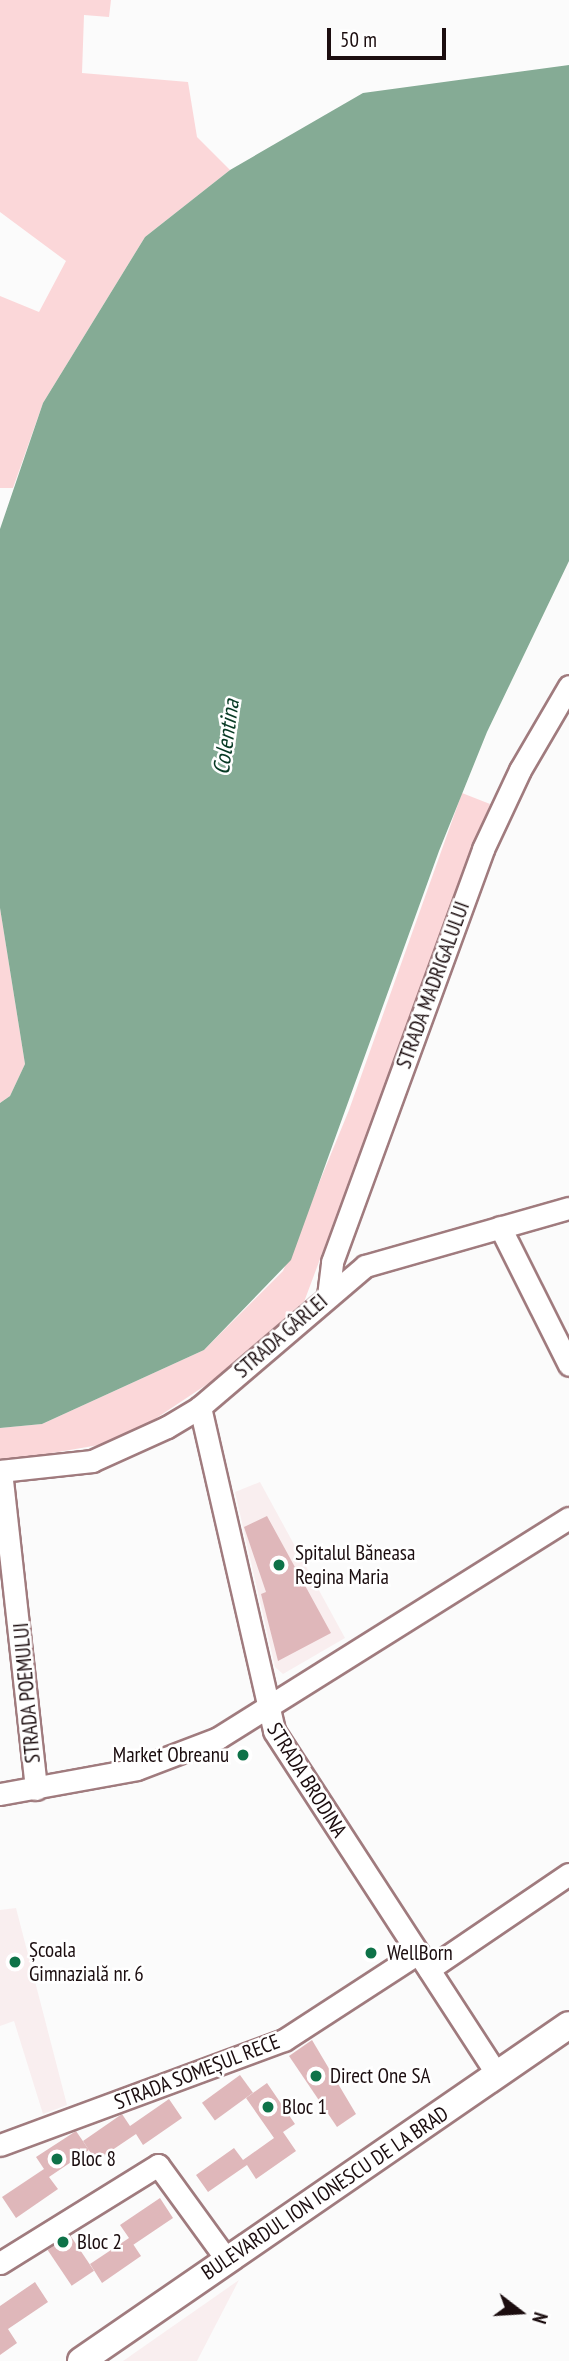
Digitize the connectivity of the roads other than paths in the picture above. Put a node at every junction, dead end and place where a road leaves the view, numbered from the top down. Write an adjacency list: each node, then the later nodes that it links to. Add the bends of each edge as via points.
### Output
1 (569, 686): 4 (street, STRADA MADRIGALULUI, via 520,769 483,849 332,1262)
2 (569, 1208): 3 (street, STRADA GÂRLEI)
3 (500, 1227): 4 (street, STRADA GÂRLEI, via 365,1266); 5 (street)
4 (328, 1296): 6 (street, STRADA GÂRLEI)
5 (569, 1364)
6 (200, 1407): 7 (street, STRADA GÂRLEI, via 141,1442 92,1461); 9 (street, STRADA BRODINA)
7 (1, 1471): 10 (street, STRADA POEMULUI)
8 (569, 1518): 9 (street)
9 (265, 1710): 10 (street, via 173,1758); 13 (street, STRADA BRODINA, via 288,1755)
10 (36, 1789): 11 (street)
11 (0, 1794)
12 (569, 1874): 13 (street, STRADA SOMEȘUL RECE)
13 (423, 1961): 15 (street, STRADA BRODINA); 16 (street, STRADA SOMEȘUL RECE, via 284,2040)
14 (569, 2025): 15 (main road, BULEVARDUL ION IONESCU DE LA BRAD)
15 (498, 2075): 17 (main road, BULEVARDUL ION IONESCU DE LA BRAD)
16 (0, 2145)
17 (227, 2260): 18 (street, via 158,2165); 19 (main road, BULEVARDUL ION IONESCU DE LA BRAD)
18 (0, 2263)
19 (81, 2361)

